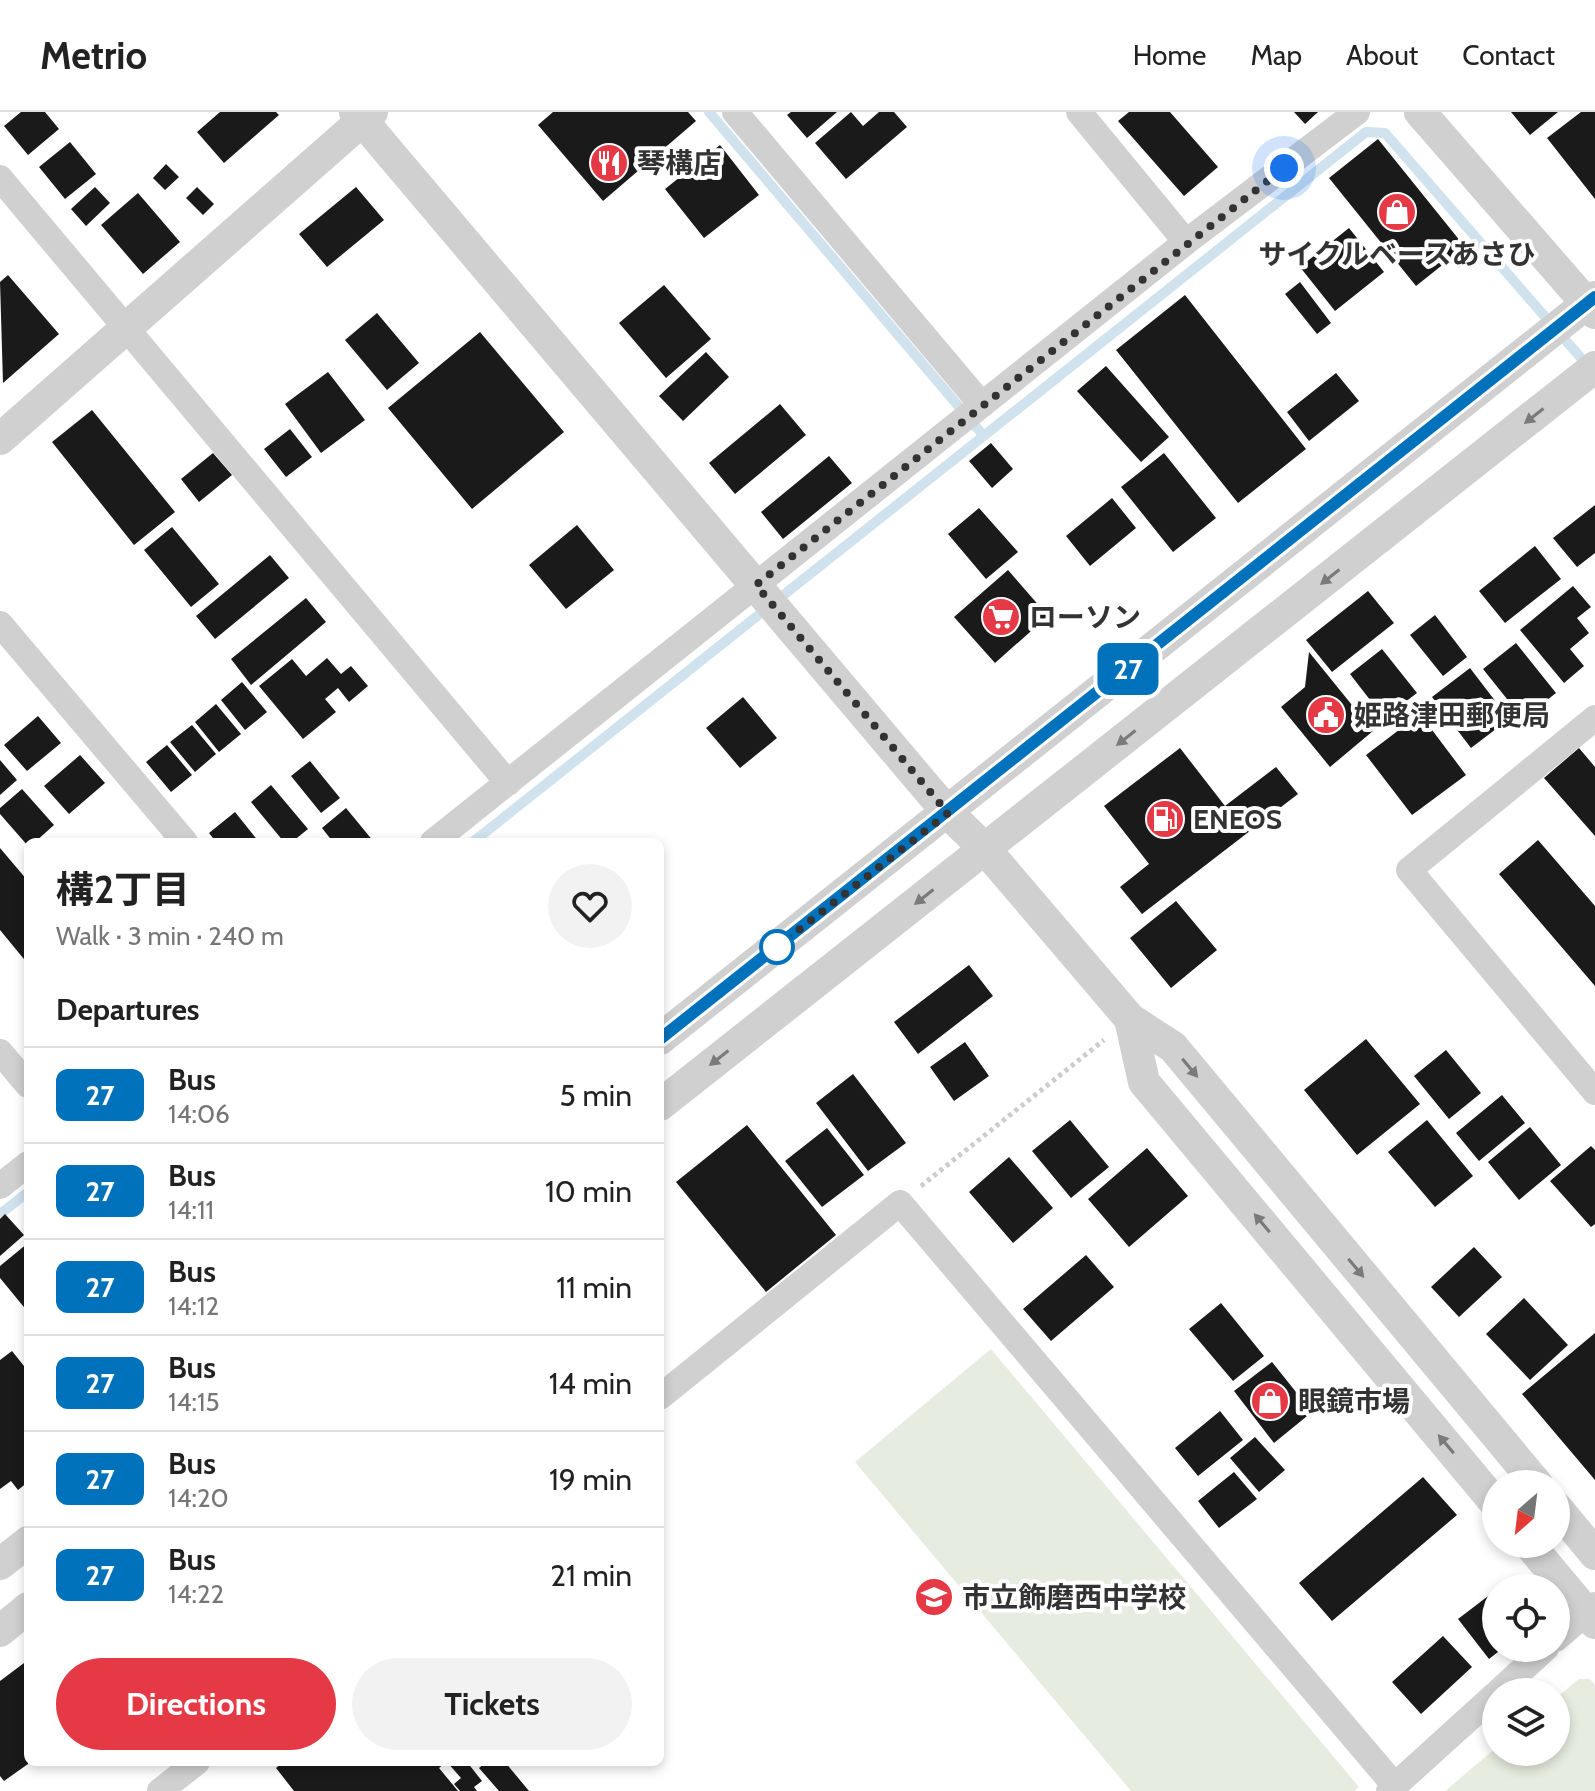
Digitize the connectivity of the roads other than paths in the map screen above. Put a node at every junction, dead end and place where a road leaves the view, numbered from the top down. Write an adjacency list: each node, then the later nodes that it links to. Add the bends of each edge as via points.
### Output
1 (735, 112): 11 (street)
2 (1079, 112): 7 (street)
3 (1357, 112): 7 (street)
4 (1420, 112): 8 (street)
5 (363, 115): 9 (street); 13 (street)
6 (0, 178): 9 (street)
7 (1186, 242): 11 (street)
8 (1593, 304): 17 (street)
9 (126, 329): 12 (street); 16 (street)
10 (1595, 367): 20 (street, one-way to 20)
11 (982, 405): 13 (street)
12 (0, 439)
13 (756, 585): 16 (street); 17 (street)
14 (0, 624): 18 (street)
15 (1595, 718): 25 (street, via 1409,870)
16 (508, 783): 19 (street)
17 (948, 813): 20 (street); 22 (street)
18 (182, 838)
19 (438, 838)
20 (985, 849): 21 (street); 26 (street, one-way to 26)
21 (1130, 1019): 30 (street, one-way to 30, via 1173,1047); 31 (street, one-way to 21, via 1144,1082)
22 (664, 1036)
23 (0, 1052): 24 (street)
24 (24, 1080)
25 (1595, 1092)
26 (664, 1102)
27 (24, 1167): 28 (street)
28 (0, 1186)
29 (664, 1394): 45 (street, via 900,1203)
30 (1525, 1470)
31 (1482, 1487)
32 (1570, 1524): 34 (street)
33 (24, 1545): 36 (street)
34 (1595, 1554)
35 (1542, 1558): 38 (street)
36 (0, 1564)
37 (24, 1611): 40 (street)
38 (1592, 1613): 39 (street)
39 (1570, 1629)
40 (0, 1631)
41 (1531, 1662): 42 (street)
42 (1513, 1678)
43 (1482, 1707): 45 (street)
44 (192, 1766): 46 (street)
45 (1392, 1788)
46 (160, 1791)

